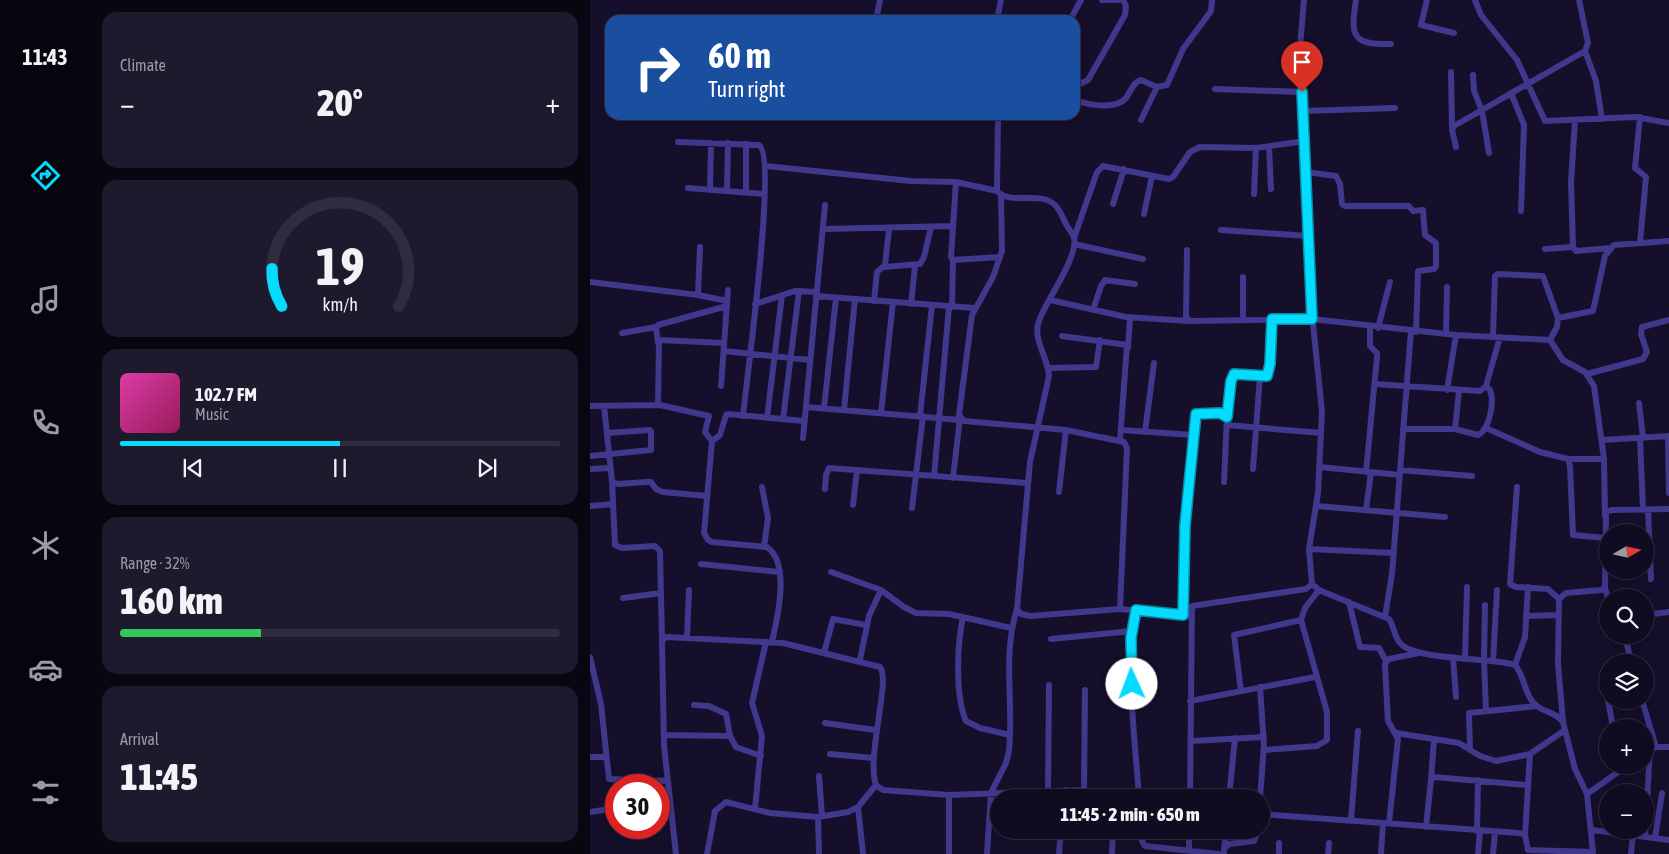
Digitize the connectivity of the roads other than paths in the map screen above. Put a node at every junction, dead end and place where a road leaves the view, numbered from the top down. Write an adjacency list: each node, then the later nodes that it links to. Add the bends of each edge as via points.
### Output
1 (880, 0): 13 (street)
2 (1001, 0): 14 (street)
3 (1081, 0): 15 (street)
4 (1102, 0): 5 (street)
5 (1119, 0)
6 (1123, 0): 21 (street, via 1127,10 1088,80)
7 (1212, 0): 23 (street, via 1211,11 1184,49 1167,85)
8 (1304, 0): 25 (street, via 1299,40)
9 (1356, 0): 17 (street, via 1353,22 1356,35 1367,44)
10 (1427, 0): 16 (street, via 1421,25)
11 (1475, 0): 22 (street, via 1481,15 1505,43)
12 (1579, 0): 18 (street, via 1588,43)
13 (877, 15)
14 (998, 15)
15 (1073, 15)
16 (1454, 33)
17 (1391, 44)
18 (1585, 51): 22 (street); 34 (street, via 1596,81)
19 (1451, 72): 37 (street)
20 (1473, 75): 30 (street, via 1475,95)
21 (1080, 82)
22 (1529, 82): 26 (street); 35 (street, via 1545,121)
23 (1157, 87): 27 (street, via 1138,80 1126,98 1117,103 1092,105); 33 (street)
24 (1215, 88): 25 (street)
25 (1302, 92): 29 (street)
26 (1511, 93): 30 (street); 62 (street, via 1524,125)
27 (1080, 101)
28 (1395, 108): 29 (street)
29 (1303, 111): 38 (street)
30 (1482, 111): 37 (street); 46 (street)
31 (1640, 117): 34 (street); 36 (street); 72 (street, via 1636,168 1646,177)
32 (998, 120): 57 (street)
33 (1141, 120)
34 (1602, 120): 35 (street)
35 (1575, 121): 74 (street, via 1571,182)
36 (1669, 123)
37 (1452, 128): 44 (street)
38 (1304, 141): 43 (street); 49 (street)
39 (678, 142): 40 (street)
40 (711, 143): 41 (street); 54 (street)
41 (728, 144): 42 (street); 55 (street)
42 (746, 144): 47 (street, via 762,147); 56 (street)
43 (1269, 146): 45 (street); 53 (street)
44 (1456, 147)
45 (1256, 148): 50 (street, via 1200,147 1190,152 1173,177); 59 (street)
46 (1489, 153)
47 (766, 166): 51 (street, via 911,181); 58 (street)
48 (1124, 169): 50 (street); 60 (street); 70 (street, via 1108,166 1097,172)
49 (1306, 172): 69 (street); 115 (street, via 1336,176 1345,206 1424,210 1425,235 1434,239 1436,248 1434,269 1418,271)
50 (1152, 176): 63 (street)
51 (956, 182): 57 (street); 64 (street)
52 (688, 188): 54 (street)
53 (1271, 189)
54 (710, 190): 55 (street)
55 (727, 191): 56 (street)
56 (746, 192): 58 (street)
57 (999, 193): 70 (street, via 1050,202 1059,211); 78 (street)
58 (764, 194): 99 (street)
59 (1254, 194)
60 (1113, 204)
61 (826, 205): 66 (street)
62 (1521, 211)
63 (1144, 214)
64 (953, 226): 65 (street); 80 (street, via 951,252)
65 (931, 227): 67 (street); 81 (street, via 923,261)
66 (823, 229): 67 (street); 90 (street)
67 (889, 229): 82 (street)
68 (1221, 230): 69 (street)
69 (1308, 236): 108 (street)
70 (1074, 241): 79 (street); 95 (street)
71 (1669, 241): 72 (street)
72 (1640, 243): 75 (street, via 1619,244)
73 (700, 247): 91 (street)
74 (1573, 247): 75 (street, via 1576,251); 76 (street)
75 (1611, 248): 106 (street, via 1605,256 1593,311)
76 (1545, 249)
77 (1187, 250): 111 (street, via 1186,316)
78 (1000, 257): 80 (street); 103 (street, via 993,277)
79 (1143, 259)
80 (954, 260): 102 (street)
81 (915, 266): 82 (street); 100 (street)
82 (884, 267): 96 (street, via 877,272)
83 (1243, 277): 109 (street)
84 (590, 282): 91 (street)
85 (1390, 282): 114 (street)
86 (1136, 284): 104 (street, via 1105,280)
87 (1447, 287): 117 (street)
88 (728, 290): 98 (street)
89 (799, 291): 90 (street); 92 (street); 129 (street)
90 (817, 294): 93 (street); 130 (street)
91 (698, 295): 98 (street)
92 (782, 295): 99 (street); 128 (street)
93 (836, 298): 94 (street); 146 (street)
94 (854, 299): 96 (street); 147 (street)
95 (1050, 300): 104 (street); 132 (street, via 1037,331)
96 (874, 301): 97 (street)
97 (893, 302): 100 (street); 148 (street)
98 (727, 303): 113 (street); 124 (street)
99 (755, 304): 127 (street)
100 (911, 304): 101 (street)
101 (932, 305): 102 (street); 150 (street)
102 (951, 307): 103 (street); 153 (street)
103 (975, 308): 155 (street, via 970,323)
104 (1093, 310): 105 (street)
105 (1130, 317): 111 (street); 125 (street)
106 (1558, 318): 120 (street, via 1543,276 1498,274 1494,280); 122 (street)
107 (1272, 319): 108 (street); 109 (street); 134 (street, via 1268,373)
108 (1312, 319): 112 (street); 167 (street)
109 (1243, 320): 111 (street)
110 (1669, 320): 133 (street, via 1642,327 1647,352 1643,359)
111 (1189, 321)
112 (1370, 326): 114 (street); 135 (street, via 1370,346 1378,357)
113 (656, 327): 116 (street); 123 (street)
114 (1378, 328): 115 (street)
115 (1414, 332): 117 (street); 137 (street)
116 (622, 333)
117 (1446, 334): 119 (street)
118 (1062, 336): 121 (street)
119 (1456, 336): 120 (street); 139 (street)
120 (1497, 336): 122 (street); 138 (street)
121 (1100, 340): 125 (street, via 1125,343); 132 (street, via 1096,367)
122 (1550, 340): 133 (street, via 1563,360)
123 (658, 343): 124 (street, via 661,339); 142 (street)
124 (724, 343): 126 (street)
125 (1128, 348): 164 (street)
126 (724, 351): 127 (street); 136 (street)
127 (749, 354): 128 (street); 149 (street)
128 (774, 356): 129 (street); 152 (street)
129 (790, 358): 130 (street); 154 (street)
130 (810, 360): 145 (street)
131 (1154, 363): 165 (street)
132 (1049, 368): 158 (street)
133 (1587, 374): 173 (street, via 1594,386)
134 (1260, 376): 151 (street, via 1238,374 1231,377); 159 (street)
135 (1374, 384): 137 (street); 184 (street)
136 (721, 386)
137 (1407, 386): 139 (street); 161 (street)
138 (1486, 386): 140 (street, via 1475,392); 160 (street, via 1492,393)
139 (1447, 390): 140 (street)
140 (1459, 391): 162 (street)
141 (1639, 403): 171 (street)
142 (658, 405): 144 (street); 174 (street, via 707,414 705,432)
143 (590, 406): 144 (street)
144 (604, 406): 166 (street)
145 (806, 407): 146 (street); 156 (street)
146 (824, 408): 147 (street)
147 (844, 410): 148 (street)
148 (881, 413): 150 (street)
149 (743, 416): 152 (street); 174 (street, via 726,415 720,435)
150 (922, 416): 153 (street); 186 (street)
151 (1227, 417): 157 (street); 168 (street, via 1220,413 1196,414)
152 (768, 418): 154 (street)
153 (940, 418): 155 (street); 187 (street)
154 (783, 419): 156 (street)
155 (960, 419): 158 (street); 189 (street)
156 (804, 421): 170 (street)
157 (1228, 425): 159 (street); 191 (street)
158 (1037, 427): 163 (street); 192 (street)
159 (1256, 428): 167 (street); 182 (street)
160 (1486, 428): 162 (street, via 1478,435); 177 (street, via 1540,452)
161 (1403, 429): 162 (street); 185 (street)
162 (1455, 429)
163 (1066, 430): 172 (street); 196 (street)
164 (1121, 430): 165 (street); 172 (street)
165 (1145, 432): 168 (street)
166 (607, 433): 175 (street); 175 (street, via 649,430 651,437 649,452)
167 (1321, 433): 179 (street)
168 (1193, 436): 238 (street, via 1185,528)
169 (1668, 436): 171 (street); 197 (street)
170 (803, 438)
171 (1642, 438): 173 (street); 206 (street)
172 (1120, 440): 234 (street, via 1127,448)
173 (1602, 440): 178 (street)
174 (712, 441): 198 (street)
175 (609, 454): 176 (street); 180 (street)
176 (590, 456)
177 (1568, 459): 178 (street); 212 (street, via 1573,535)
178 (1604, 459): 208 (street)
179 (1320, 467): 184 (street); 202 (street)
180 (610, 468): 181 (street); 190 (street)
181 (590, 469)
182 (1253, 469)
183 (857, 470): 186 (street); 195 (street, via 829,468); 200 (street)
184 (1369, 472): 185 (street); 205 (street)
185 (1400, 472): 188 (street); 207 (street)
186 (918, 475): 187 (street); 203 (street)
187 (934, 476): 189 (street)
188 (1472, 476)
189 (953, 478): 192 (street)
190 (612, 481): 198 (street, via 617,484 651,482 663,492); 199 (street)
191 (1224, 482)
192 (1027, 483): 233 (street)
193 (762, 487): 213 (street, via 768,518)
194 (1517, 487): 222 (street, via 1510,579 1512,586)
195 (825, 490)
196 (1059, 492)
197 (1669, 493)
198 (707, 496): 213 (street, via 704,533 708,540)
199 (613, 504): 201 (street); 228 (street, via 614,541 618,548 658,547)
200 (853, 504)
201 (590, 506)
202 (1317, 506): 205 (street); 214 (street)
203 (912, 508)
204 (1669, 509): 206 (street)
205 (1366, 510): 207 (street)
206 (1646, 510): 208 (street, via 1612,510); 211 (street)
207 (1396, 513): 209 (street); 215 (street)
208 (1605, 516): 210 (street)
209 (1445, 517)
210 (1605, 524)
211 (1647, 524)
212 (1599, 537)
213 (764, 547): 217 (street, via 772,551)
214 (1309, 549): 215 (street); 220 (street)
215 (1393, 553): 241 (street)
216 (701, 564): 217 (street)
217 (779, 572): 251 (street, via 782,595)
218 (831, 572): 225 (street)
219 (1605, 579): 223 (street)
220 (1312, 584): 226 (street); 240 (street, via 1306,589 1197,604 1192,606)
221 (1467, 587): 256 (street)
222 (1528, 587): 230 (street, via 1548,589); 242 (street)
223 (1605, 588): 230 (street, via 1566,593)
224 (689, 590): 248 (street)
225 (880, 590): 243 (street, via 909,610); 245 (street)
226 (1319, 590): 231 (street); 244 (street, via 1305,608)
227 (1497, 590): 260 (street)
228 (661, 593): 229 (street); 250 (street)
229 (623, 598)
230 (1559, 599): 239 (street)
231 (1349, 602): 241 (street); 259 (street, via 1358,643 1364,648 1379,648)
232 (1485, 606): 258 (street)
233 (1017, 609): 234 (street, via 1021,614 1030,616); 246 (street)
234 (1120, 609): 235 (street)
235 (1136, 610): 238 (street); 247 (street)
236 (1669, 612): 237 (street)
237 (1654, 614)
238 (1183, 615): 240 (street)
239 (1558, 615): 242 (street); 272 (street)
240 (1190, 616): 268 (street)
241 (1385, 616): 253 (street, via 1392,623 1400,644)
242 (1526, 616): 261 (street, via 1524,643)
243 (963, 617): 246 (street); 278 (street, via 959,642 961,696 966,721 980,728)
244 (1301, 620): 262 (street); 266 (street, via 1234,635)
245 (866, 625): 252 (street, via 833,619); 257 (street)
246 (1011, 628): 278 (street, via 1008,672)
247 (1132, 631): 249 (street); 306 (street)
248 (687, 638): 250 (street, via 666,637); 251 (street)
249 (1051, 639)
250 (662, 641): 279 (street)
251 (769, 642): 252 (street); 291 (street, via 752,703 762,728)
252 (824, 653): 257 (street)
253 (1421, 653): 254 (street); 259 (street)
254 (1453, 656): 256 (street); 267 (street)
255 (590, 658): 293 (street, via 601,704)
256 (1465, 658): 258 (street)
257 (860, 660): 274 (street, via 883,670)
258 (1484, 660): 260 (street); 271 (street)
259 (1386, 661): 277 (street, via 1387,714)
260 (1493, 661): 261 (street)
261 (1514, 665): 270 (street, via 1520,670)
262 (1315, 676): 264 (street); 287 (street, via 1328,719 1327,740 1317,746)
263 (1049, 685): 304 (street)
264 (1260, 688): 266 (street); 281 (street)
265 (1085, 690): 305 (street)
266 (1241, 691): 268 (street)
267 (1456, 697)
268 (1190, 701): 284 (street)
269 (694, 705): 280 (street, via 716,708 726,714)
270 (1537, 706): 271 (street); 272 (street, via 1559,716)
271 (1486, 711): 288 (street, via 1469,713)
272 (1563, 722): 275 (street)
273 (825, 723): 274 (street)
274 (875, 730): 294 (street)
275 (1565, 730): 290 (street); 311 (street, via 1575,770)
276 (1358, 731): 322 (street)
277 (1396, 733): 283 (street); 323 (street, via 1397,747)
278 (1010, 734): 303 (street, via 1006,763)
279 (664, 735): 280 (street); 296 (street)
280 (730, 736): 291 (street, via 739,750)
281 (1264, 737): 282 (street); 287 (street)
282 (1235, 738): 284 (street); 308 (street)
283 (1434, 739): 288 (street, via 1459,743); 299 (street)
284 (1191, 741): 307 (street)
285 (1669, 747): 286 (street)
286 (1654, 749)
287 (1264, 750): 309 (street)
288 (1470, 750): 290 (street, via 1496,761)
289 (830, 754): 294 (street)
290 (1530, 754): 302 (street)
291 (761, 756): 317 (street)
292 (590, 757): 293 (street)
293 (606, 757): 295 (street)
294 (873, 758): 301 (street)
295 (609, 774)
296 (667, 774)
297 (1615, 774): 311 (street)
298 (820, 776): 321 (street)
299 (1431, 780): 300 (street, via 1438,776); 324 (street)
300 (1478, 780): 302 (street); 326 (street)
301 (876, 785): 313 (street, via 883,790); 315 (street)
302 (1527, 785): 329 (street)
303 (993, 789)
304 (1048, 789)
305 (1084, 789)
306 (1138, 789)
307 (1190, 789)
308 (1230, 789)
309 (1261, 789)
310 (990, 793): 313 (street)
311 (1588, 794): 325 (street)
312 (1662, 794): 330 (street)
313 (949, 795): 350 (street)
314 (670, 799): 346 (street)
315 (858, 807): 321 (street); 349 (street)
316 (990, 808): 351 (street)
317 (756, 809): 321 (street, via 783,815); 347 (street, via 733,802 720,805 715,811)
318 (605, 810): 319 (street)
319 (590, 812)
320 (1270, 815): 322 (street)
321 (820, 817): 348 (street)
322 (1351, 820): 323 (street)
323 (1386, 823): 324 (street); 356 (street)
324 (1426, 827): 326 (street)
325 (1592, 830): 327 (street); 345 (street)
326 (1479, 831): 328 (street); 357 (street)
327 (1599, 831)
328 (1495, 832): 329 (street); 358 (street)
329 (1525, 835): 344 (street, via 1528,850)
330 (1655, 838): 338 (street)
331 (1061, 839): 352 (street)
332 (1113, 839): 353 (street)
333 (1142, 839): 342 (street, via 1145,846)
334 (1189, 839): 341 (street)
335 (1224, 839): 343 (street)
336 (1255, 839): 343 (street, via 1229,844)
337 (1632, 839): 359 (street)
338 (1669, 840)
339 (1280, 843): 354 (street)
340 (1330, 843): 355 (street)
341 (1189, 850): 342 (street); 343 (street)
342 (1164, 852)
343 (1222, 852)
344 (1541, 853): 345 (street)
345 (1592, 853)
346 (676, 854)
347 (707, 854)
348 (819, 854)
349 (863, 854)
350 (949, 854)
351 (987, 854)
352 (1059, 854)
353 (1112, 854)
354 (1278, 854)
355 (1328, 854)
356 (1381, 854)
357 (1478, 854)
358 (1493, 854)
359 (1631, 854)

